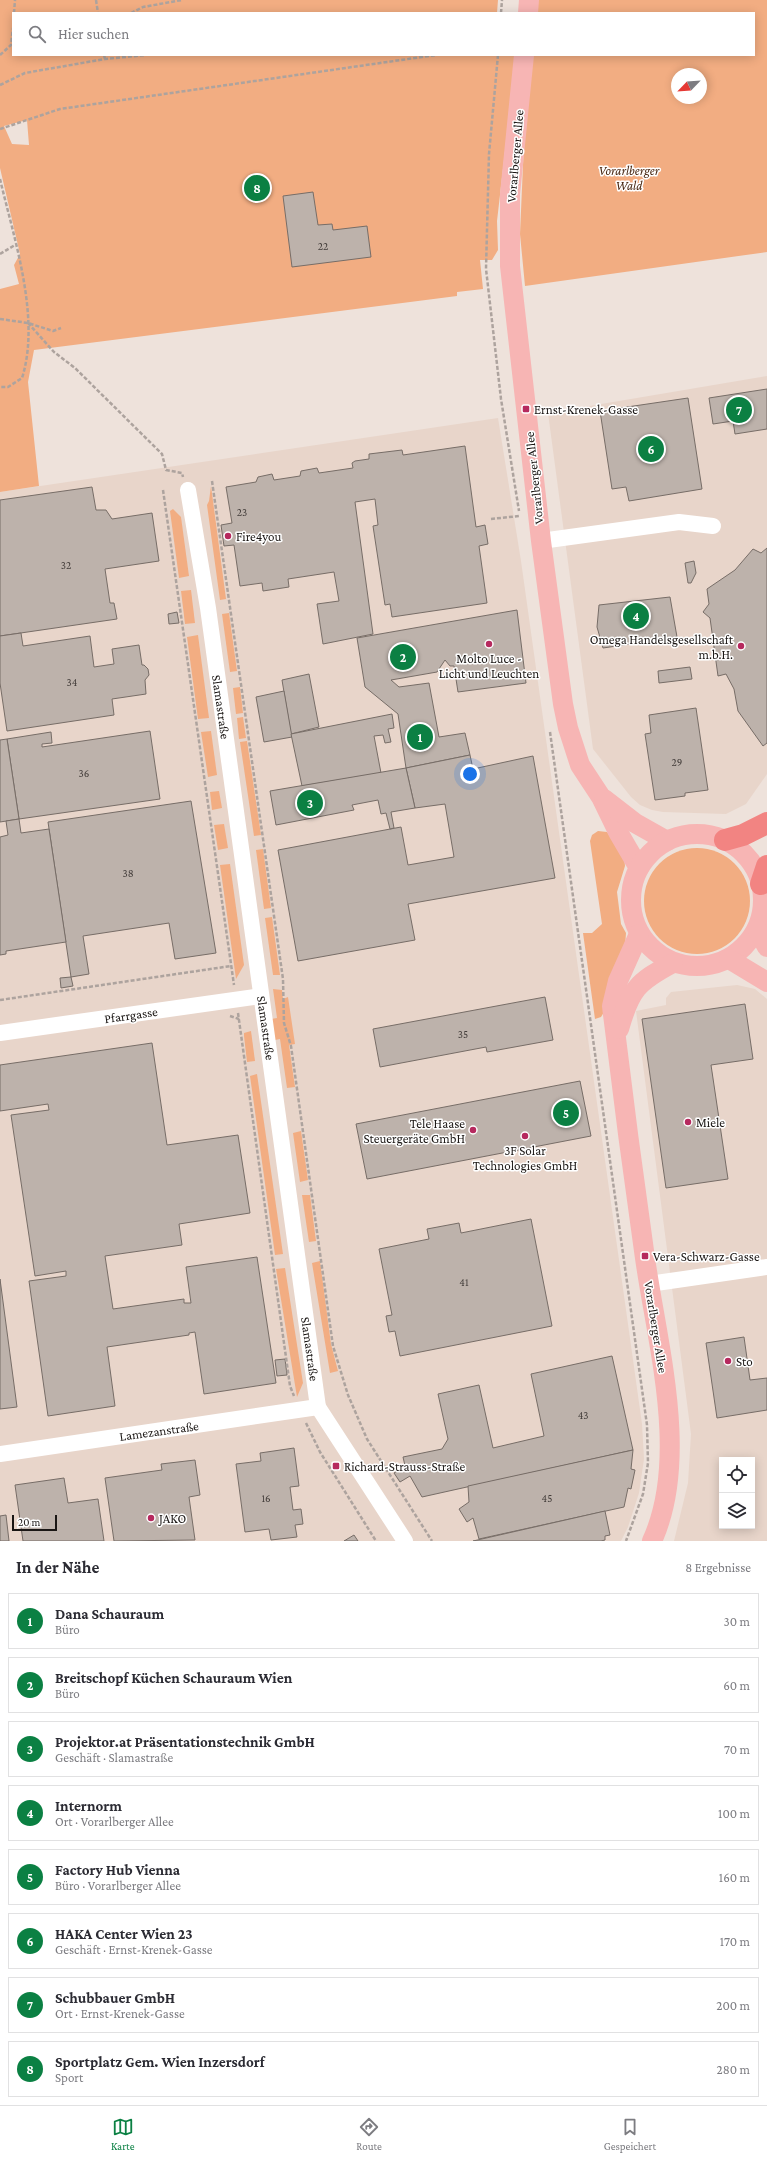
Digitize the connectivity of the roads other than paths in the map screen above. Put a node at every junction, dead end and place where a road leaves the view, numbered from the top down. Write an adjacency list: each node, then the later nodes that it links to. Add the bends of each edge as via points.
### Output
1 (529, 0): 2 (main road)
2 (528, 12)
3 (524, 56): 6 (main road, Vorarlberger Allee, via 510,194 510,266)
4 (188, 490): 19 (street, Slamastraße, via 208,608)
5 (713, 526): 6 (street, via 679,522)
6 (541, 541): 7 (main road, Vorarlberger Allee, via 568,728 580,765)
7 (601, 797): 10 (main road, Vorarlberger Allee, via 635,823); 11 (main road, Vorarlberger Allee)
8 (767, 823): 9 (highway, via 743,835)
9 (725, 840): 10 (main road, via 705,834 686,834); 12 (main road, via 743,853)
10 (667, 841): 11 (main road, via 651,852)
11 (639, 868): 14 (main road, via 631,890 632,912)
12 (764, 875): 13 (main road, via 763,908)
13 (757, 929): 15 (main road); 16 (main road, via 744,948)
14 (639, 934): 17 (main road, via 651,948); 21 (main road, Vorarlberger Allee, via 618,982 612,1006)
15 (767, 947)
16 (729, 959): 17 (main road, via 709,966 688,966); 18 (main road)
17 (672, 962): 21 (main road, Vorarlberger Allee, via 646,978 629,997)
18 (767, 982)
19 (261, 996): 20 (street, Pfarrgasse); 24 (street, Slamastraße)
20 (0, 1033)
21 (616, 1041): 23 (main road, Vorarlberger Allee)
22 (767, 1267): 23 (street)
23 (649, 1284): 27 (main road, Vorarlberger Allee, via 670,1420 670,1460 664,1499)
24 (318, 1408): 25 (street, Lamezanstraße); 26 (street, Slamastraße)
25 (0, 1454)
26 (405, 1541)
27 (652, 1541)

